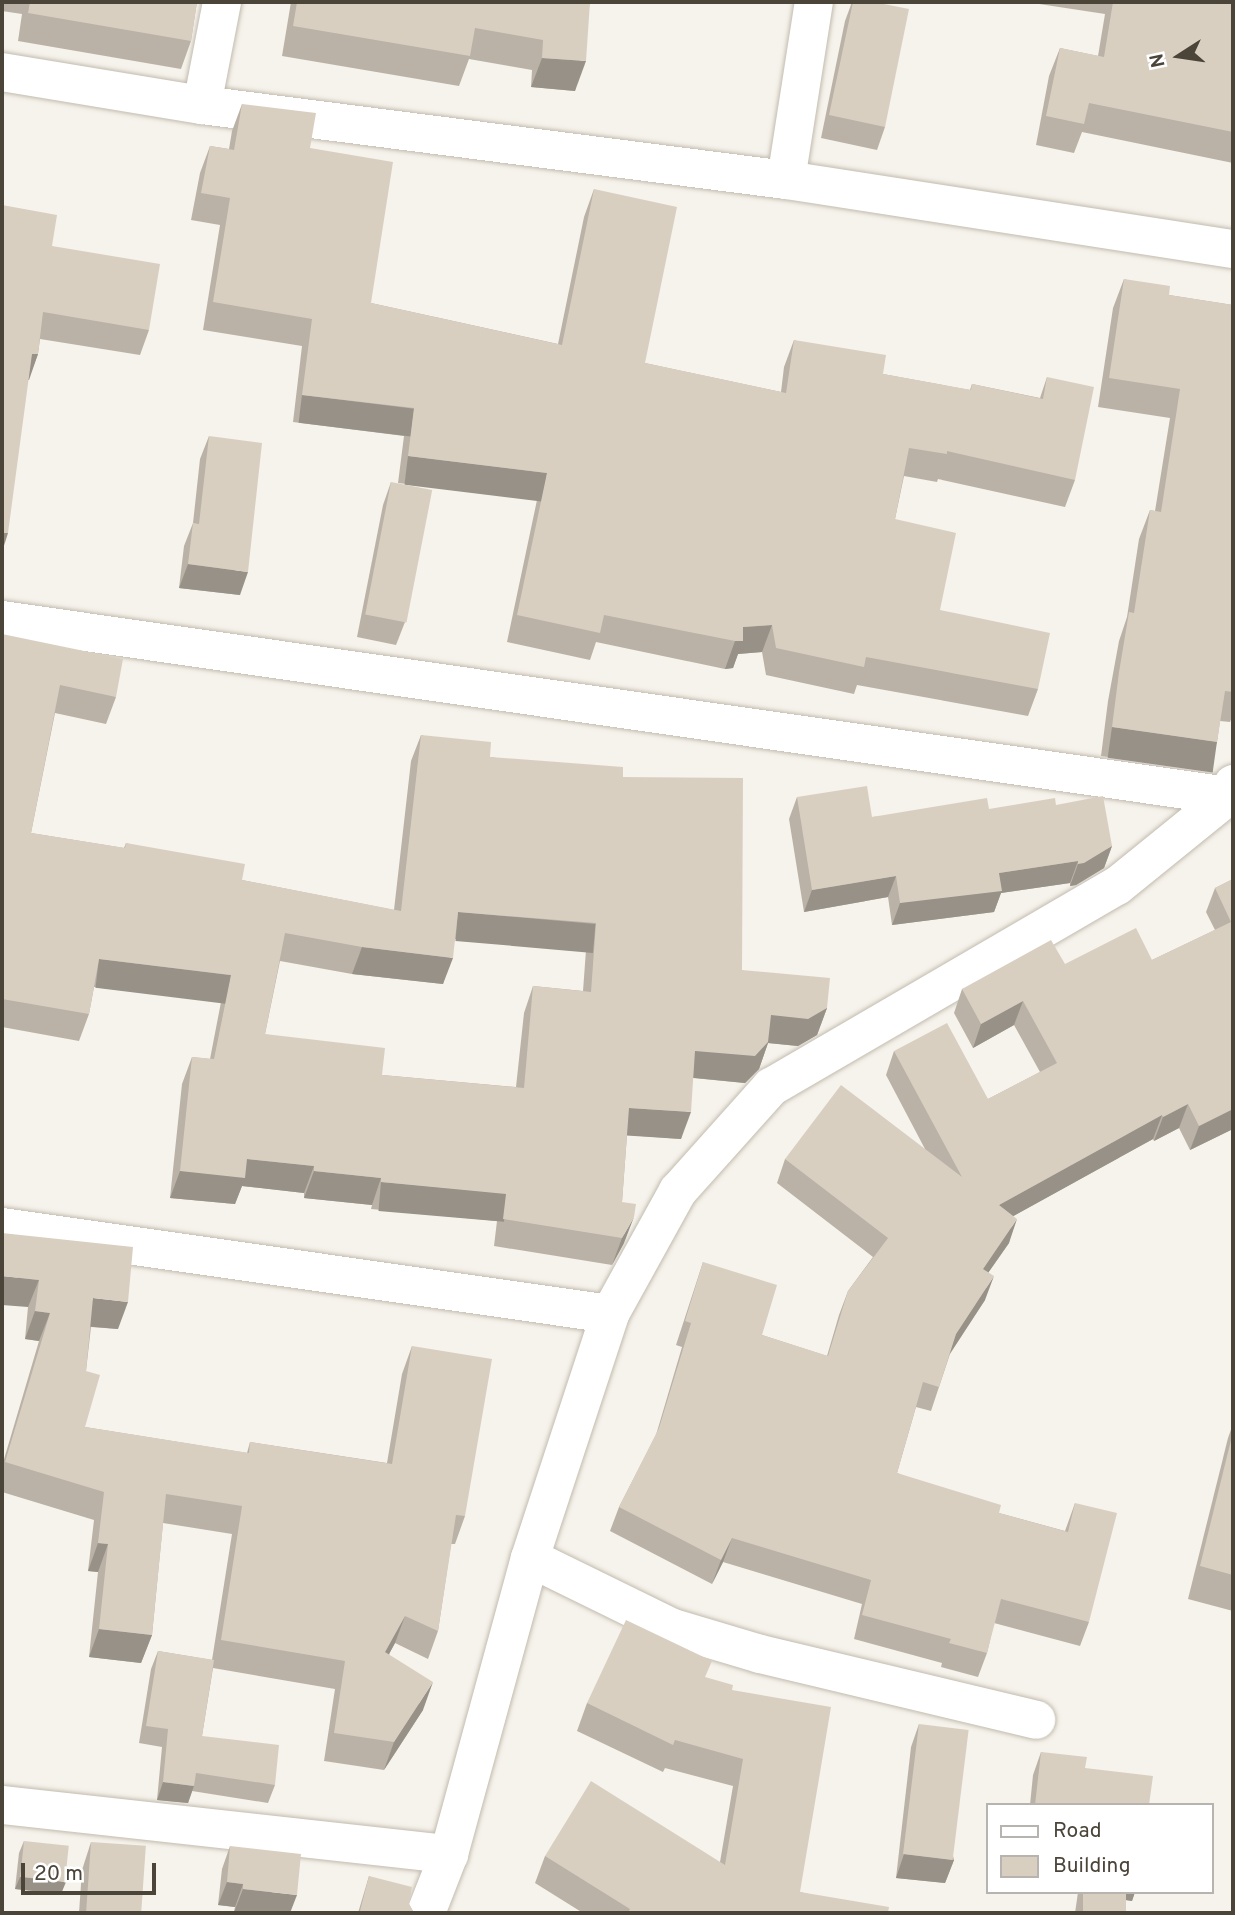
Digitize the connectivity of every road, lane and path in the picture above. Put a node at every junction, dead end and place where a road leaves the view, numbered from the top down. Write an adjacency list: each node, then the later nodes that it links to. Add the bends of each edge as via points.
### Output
1 (222, 2): 4 (street)
2 (814, 2): 5 (street)
3 (2, 72): 4 (street)
4 (202, 104): 5 (street)
5 (786, 180): 6 (street)
6 (1233, 249)
7 (2, 620): 8 (street)
8 (1230, 790): 10 (street, via 1117,886 771,1087 678,1191)
9 (2, 1227): 10 (street)
10 (610, 1314): 11 (street)
11 (530, 1558): 12 (street, via 673,1628 760,1654); 14 (street)
12 (1036, 1720)
13 (2, 1805): 14 (street)
14 (449, 1854): 15 (street)
15 (426, 1913)

